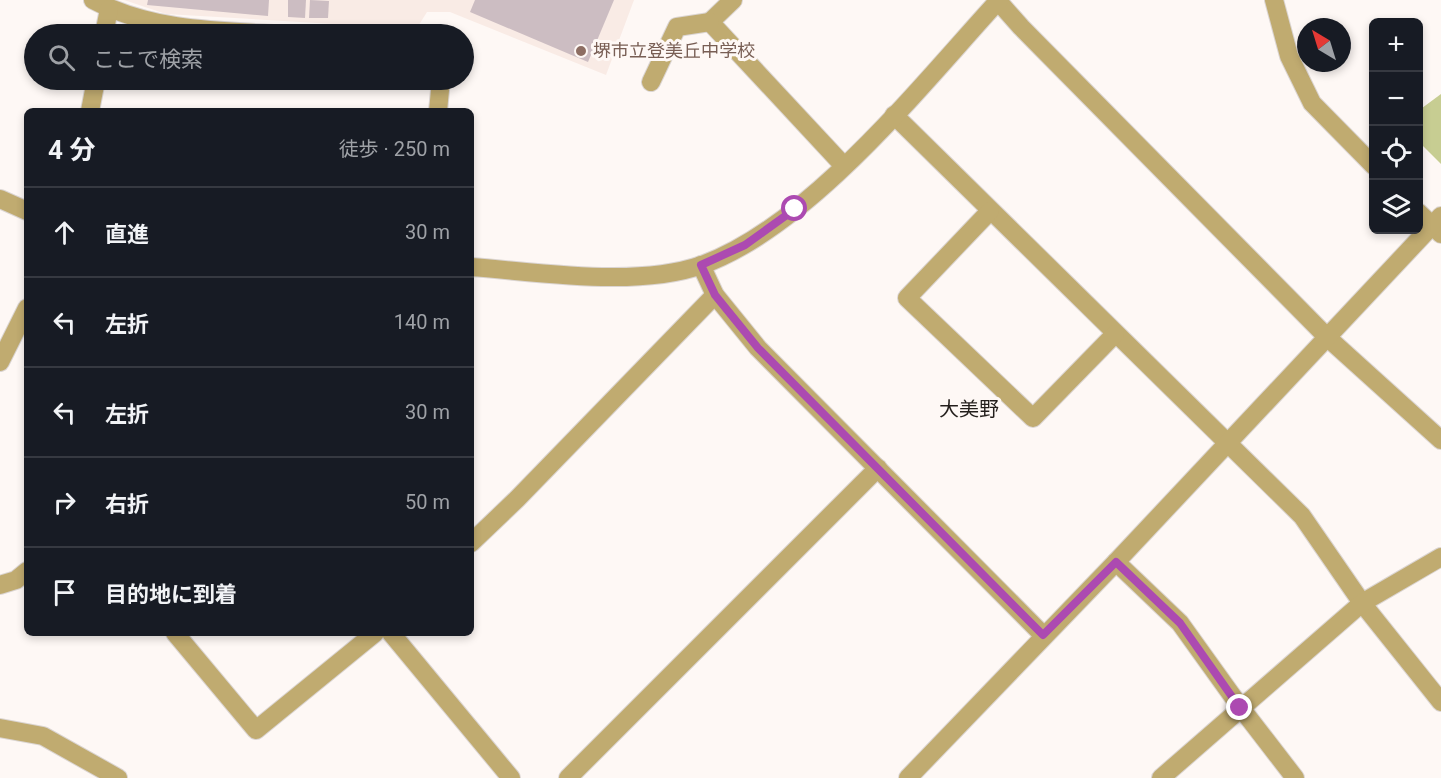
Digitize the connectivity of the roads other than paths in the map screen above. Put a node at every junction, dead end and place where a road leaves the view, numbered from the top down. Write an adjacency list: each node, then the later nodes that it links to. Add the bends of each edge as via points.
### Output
1 (93, 0): 5 (street)
2 (732, 0): 6 (street)
3 (1000, 0): 14 (street); 27 (street, via 1021,27)
4 (1274, 0): 15 (street, via 1289,56 1312,103)
5 (109, 9): 7 (street); 8 (street)
6 (710, 22): 9 (street, via 677,27); 16 (street)
7 (106, 24)
8 (159, 24)
9 (651, 82)
10 (94, 90): 12 (street)
11 (440, 90): 13 (street)
12 (91, 108)
13 (438, 108)
14 (894, 115): 16 (street); 19 (street)
15 (1369, 161)
16 (844, 166): 22 (street, via 795,209 745,245)
17 (0, 199): 18 (street)
18 (24, 210)
19 (990, 211): 26 (street); 26 (street, via 907,298 1033,418)
20 (1423, 215): 21 (street)
21 (1438, 225): 27 (street)
22 (701, 265): 23 (street, via 645,276 615,277); 24 (street)
23 (474, 267)
24 (715, 295): 31 (street, via 758,348); 32 (street)
25 (24, 314): 28 (street)
26 (1115, 334): 30 (street)
27 (1328, 338): 29 (street); 30 (street)
28 (0, 362)
29 (1441, 440)
30 (1227, 441): 34 (street); 37 (street, via 1302,516)
31 (878, 468): 38 (street); 47 (street)
32 (474, 540)
33 (1441, 557): 37 (street)
34 (1116, 562): 38 (street); 43 (street, via 1180,623)
35 (24, 573): 36 (street)
36 (0, 585)
37 (1362, 603): 42 (street); 43 (street)
38 (1043, 635): 48 (street)
39 (178, 636): 40 (street, via 256,730)
40 (371, 636)
41 (393, 636): 46 (street)
42 (1441, 702)
43 (1240, 708): 49 (street); 50 (street)
44 (0, 728): 45 (street, via 43,735)
45 (118, 778)
46 (511, 778)
47 (568, 778)
48 (908, 778)
49 (1161, 778)
50 (1295, 778)

